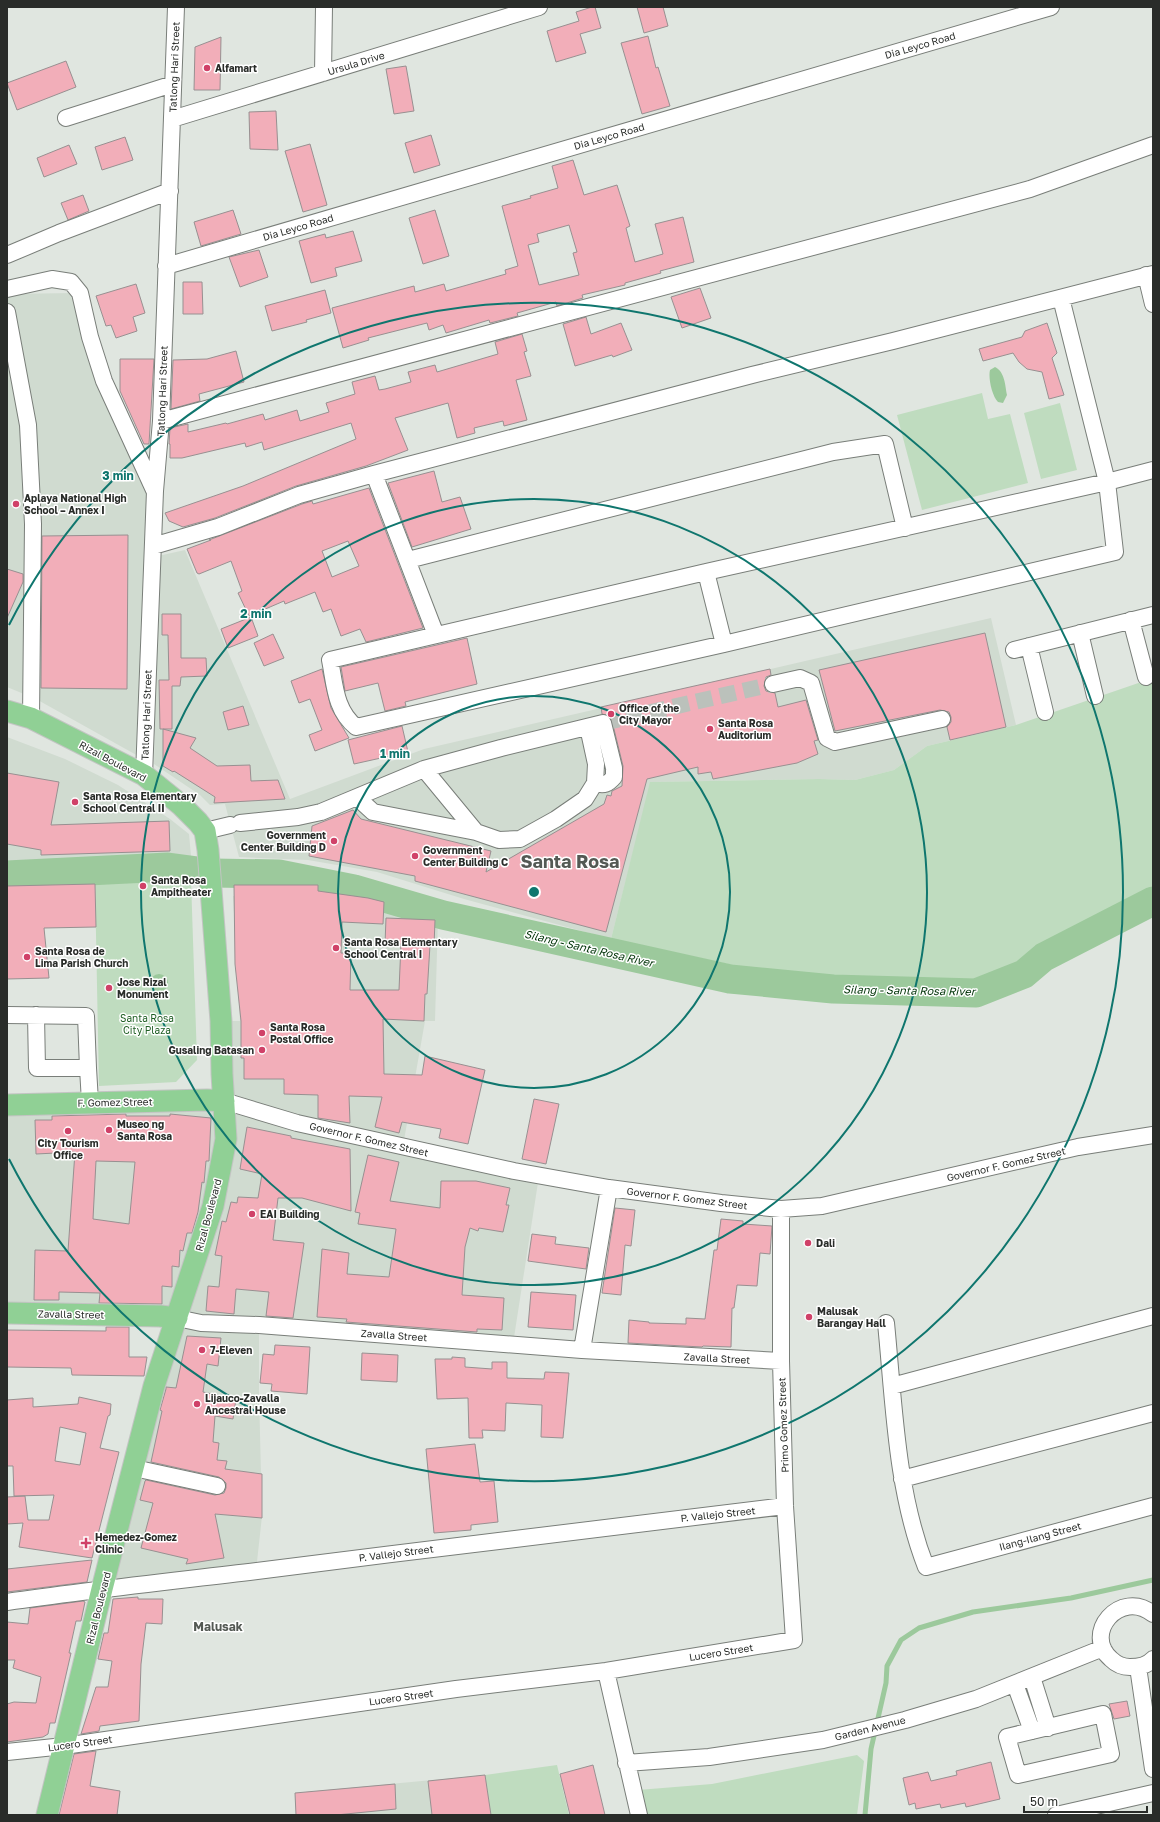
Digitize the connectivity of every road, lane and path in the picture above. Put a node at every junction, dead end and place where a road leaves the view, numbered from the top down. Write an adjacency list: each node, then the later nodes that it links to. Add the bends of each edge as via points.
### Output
1 (176, 7): 6 (street, Tatlong Hari Street)
2 (324, 7): 5 (street)
3 (539, 7): 5 (street, Ursula Drive)
4 (1051, 7): 12 (street, Dia Leyco Road)
5 (323, 73): 8 (street, Ursula Drive)
6 (173, 84): 7 (street); 8 (street, Tatlong Hari Street)
7 (66, 118)
8 (172, 119): 10 (street, Tatlong Hari Street)
9 (1153, 144): 18 (street, via 1030,190)
10 (170, 191): 11 (street); 12 (street, Tatlong Hari Street)
11 (7, 255)
12 (166, 266): 18 (street, Tatlong Hari Street)
13 (1150, 275): 15 (street); 16 (street)
14 (7, 289): 22 (street, via 52,278 71,282 80,293 104,381)
15 (1061, 298): 20 (street, via 893,342 752,375); 21 (street)
16 (1153, 304)
17 (7, 312): 35 (street, via 28,425 33,524)
18 (161, 421): 22 (street, Tatlong Hari Street)
19 (1153, 470): 21 (street)
20 (374, 474): 24 (street, via 299,495 218,527); 25 (street)
21 (1107, 482): 23 (street); 31 (street, via 1115,552)
22 (155, 491): 24 (street, Tatlong Hari Street)
23 (905, 528): 25 (street, via 885,444 833,452); 26 (street)
24 (153, 546): 39 (street, Tatlong Hari Street)
25 (408, 560): 30 (street)
26 (706, 572): 30 (street); 31 (street)
27 (1153, 614): 28 (street)
28 (1131, 620): 29 (street); 32 (street)
29 (1080, 633): 34 (street); 36 (street, via 1022,648)
30 (436, 635): 31 (street, via 330,660 337,698 346,719 356,727)
31 (724, 644)
32 (1146, 677)
33 (773, 684): 37 (street, via 800,678 811,683 827,738 835,742)
34 (1095, 696)
35 (13, 712): 39 (main road, Rizal Boulevard)
36 (1045, 712)
37 (942, 719)
38 (424, 769): 40 (street); 41 (street); 41 (street, via 596,725 595,783 585,800 520,839 499,840)
39 (144, 775): 42 (main road, Rizal Boulevard, via 181,805)
40 (359, 796): 41 (street, via 373,812); 42 (street, via 321,812 235,824)
41 (476, 832)
42 (206, 840): 46 (main road, Rizal Boulevard, via 221,1021)
43 (7, 1015): 44 (street)
44 (36, 1015): 45 (street, via 86,1016); 45 (street, via 37,1068)
45 (88, 1068): 47 (street)
46 (224, 1101): 47 (main road, F. Gomez Street); 50 (street, Governor F. Gomez Street, via 297,1122 514,1171); 54 (main road, Rizal Boulevard, via 226,1139 213,1206)
47 (90, 1102): 48 (main road, F. Gomez Street)
48 (7, 1105)
49 (1153, 1135): 51 (street, Governor F. Gomez Street, via 1078,1147 822,1206)
50 (609, 1188): 51 (street, Governor F. Gomez Street); 56 (street)
51 (781, 1209): 57 (street, Primo Gomez Street)
52 (7, 1313): 54 (main road, Zavalla Street)
53 (1153, 1316): 58 (street)
54 (177, 1318): 56 (street, Zavalla Street, via 202,1323); 60 (main road, Rizal Boulevard, via 154,1386)
55 (886, 1323): 58 (street)
56 (582, 1350): 57 (street, Zavalla Street)
57 (781, 1361): 63 (street, Primo Gomez Street)
58 (892, 1386): 61 (street)
59 (1153, 1413): 61 (street)
60 (134, 1468): 62 (street); 65 (main road, Rizal Boulevard)
61 (902, 1479): 64 (street, Ilang-Ilang Street, via 916,1541 926,1567)
62 (217, 1486)
63 (785, 1506): 65 (street, P. Vallejo Street); 68 (street, Primo Gomez Street)
64 (1153, 1506)
65 (102, 1589): 66 (street, P. Vallejo Street); 77 (main road, Rizal Boulevard)
66 (7, 1602)
67 (1153, 1614): 69 (street, via 1146,1608 1134,1605 1122,1607 1111,1614 1104,1624 1101,1636)
68 (794, 1640): 72 (street, Lucero Street)
69 (1103, 1648): 71 (street, via 1108,1657 1116,1663 1125,1667); 73 (street, Garden Avenue)
70 (1153, 1660): 71 (street)
71 (1138, 1667): 80 (street)
72 (606, 1671): 77 (street, Lucero Street, via 456,1689); 79 (street)
73 (1032, 1677): 74 (street, Garden Avenue); 75 (street)
74 (1015, 1684): 76 (street); 79 (street, Garden Avenue, via 976,1699 905,1720 823,1740 709,1757)
75 (1048, 1728): 76 (street); 76 (street, via 1103,1714 1111,1754 1018,1775 1007,1737)
76 (1032, 1732)
77 (64, 1746): 78 (street, Lucero Street); 83 (main road, Rizal Boulevard)
78 (7, 1752)
79 (626, 1763): 84 (street)
80 (1153, 1768)
81 (1153, 1793): 82 (street)
82 (1084, 1812): 85 (street)
83 (47, 1815)
84 (639, 1815)
85 (1056, 1815)

